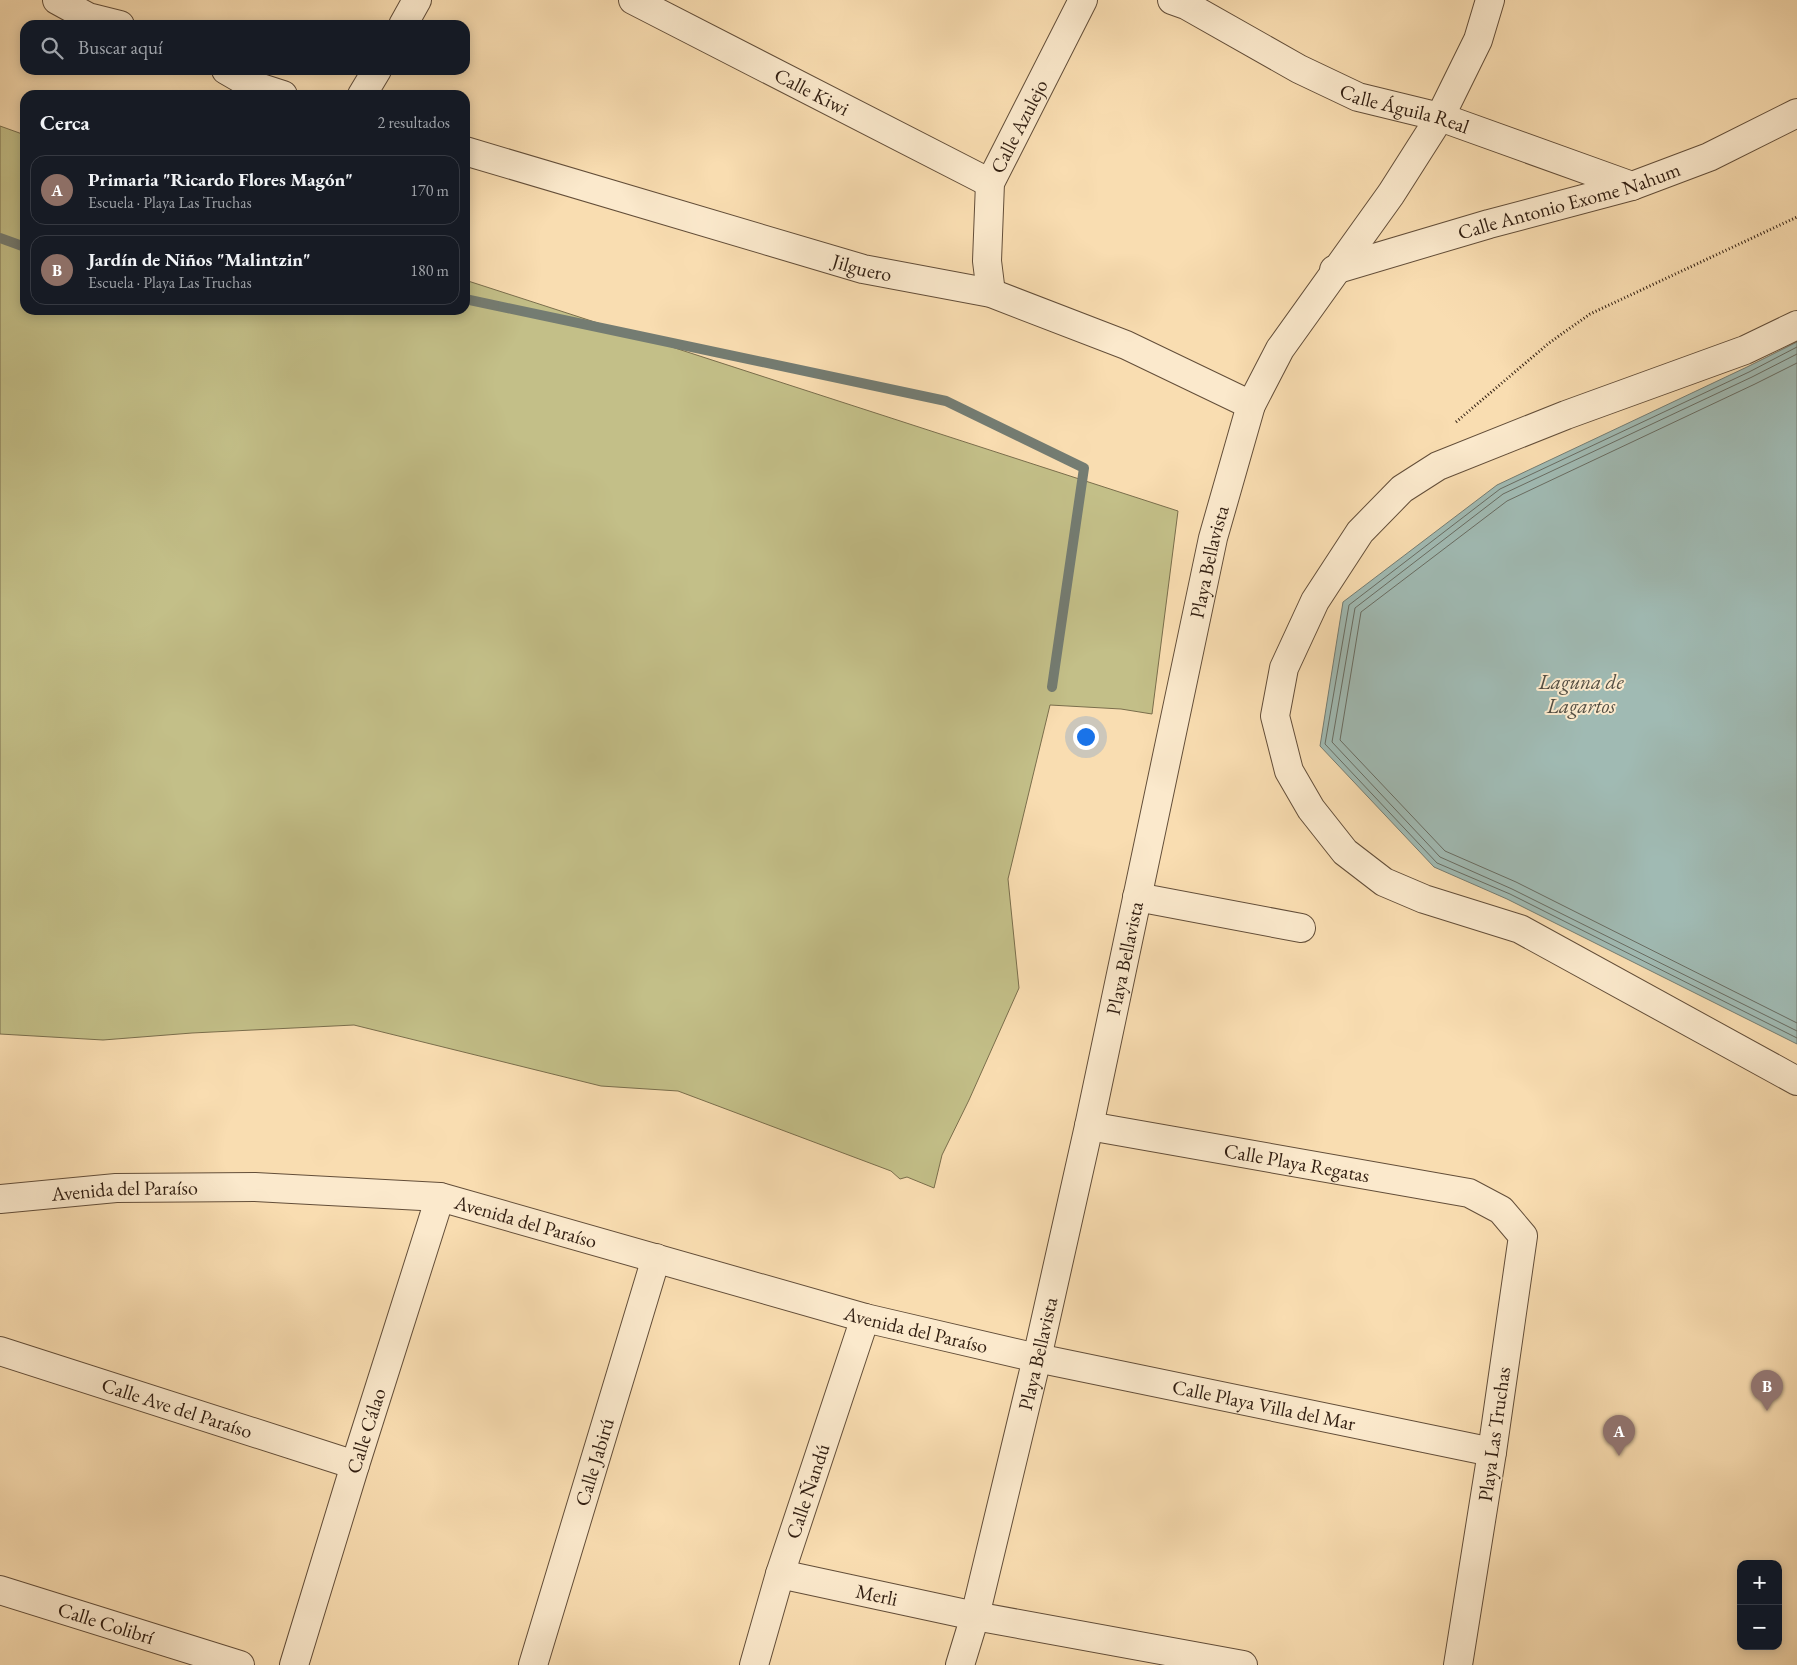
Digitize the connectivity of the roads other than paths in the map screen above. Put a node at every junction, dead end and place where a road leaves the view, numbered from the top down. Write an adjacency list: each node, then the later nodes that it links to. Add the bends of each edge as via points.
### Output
1 (57, 0): 7 (street)
2 (417, 0): 8 (street)
3 (633, 0): 16 (street, Calle Kiwi)
4 (1084, 0): 16 (street, Calle Azulejo)
5 (1490, 0): 14 (street, Playa Bellavista, via 1478,40)
6 (1180, 2): 14 (street, Calle Águila Real, via 1299,69 1358,97)
7 (100, 20)
8 (406, 20)
9 (235, 75): 11 (street)
10 (374, 75): 12 (street)
11 (268, 90)
12 (365, 90)
13 (1797, 113): 17 (street, Calle Antonio Exome Nahum, via 1709,157)
14 (1440, 117): 17 (street, Calle Águila Real); 18 (street, Playa Bellavista, via 1391,194)
15 (470, 152): 19 (street, Jilguero, via 863,269)
16 (990, 183): 19 (street, Calle Azulejo, via 987,261)
17 (1632, 186): 18 (street, Calle Antonio Exome Nahum)
18 (1334, 270): 21 (street, Playa Bellavista, via 1280,349)
19 (991, 293): 21 (street, Jilguero, via 1126,346)
20 (1797, 326): 24 (street, via 1745,350 1438,466 1402,489 1360,532 1315,601 1284,668 1275,716 1289,771 1311,809 1346,852 1384,882 1424,899 1520,929)
21 (1251, 404): 22 (street, Playa Bellavista, via 1213,538)
22 (1137, 897): 23 (street); 25 (street, Playa Bellavista)
23 (1301, 928)
24 (1797, 1081)
25 (1089, 1126): 28 (street, Calle Playa Regatas, via 1469,1193); 32 (street, Playa Bellavista)
26 (440, 1197): 27 (street, Avenida del Paraíso, via 255,1187 126,1188); 29 (street, Avenida del Paraíso); 34 (street, Calle Cálao)
27 (0, 1199)
28 (1501, 1210): 33 (street, Playa Las Truchas, via 1522,1236)
29 (656, 1258): 30 (street, Avenida del Paraíso); 40 (street, Calle Jabirú)
30 (865, 1318): 32 (street, Avenida del Paraíso); 35 (street, Calle Ñandú)
31 (0, 1351): 34 (street, Calle Ave del Paraíso)
32 (1037, 1358): 33 (street, Calle Playa Villa del Mar); 37 (street, Playa Bellavista)
33 (1492, 1452): 44 (street, Playa Las Truchas)
34 (355, 1464): 39 (street, Calle Cálao)
35 (780, 1574): 37 (street, Merli); 41 (street, Calle Ñandú)
36 (0, 1590): 38 (street, Calle Colibrí)
37 (974, 1616): 42 (street, Playa Bellavista); 43 (street, Merli)
38 (240, 1665)
39 (294, 1665)
40 (533, 1665)
41 (754, 1665)
42 (960, 1665)
43 (1243, 1665)
44 (1458, 1665)

